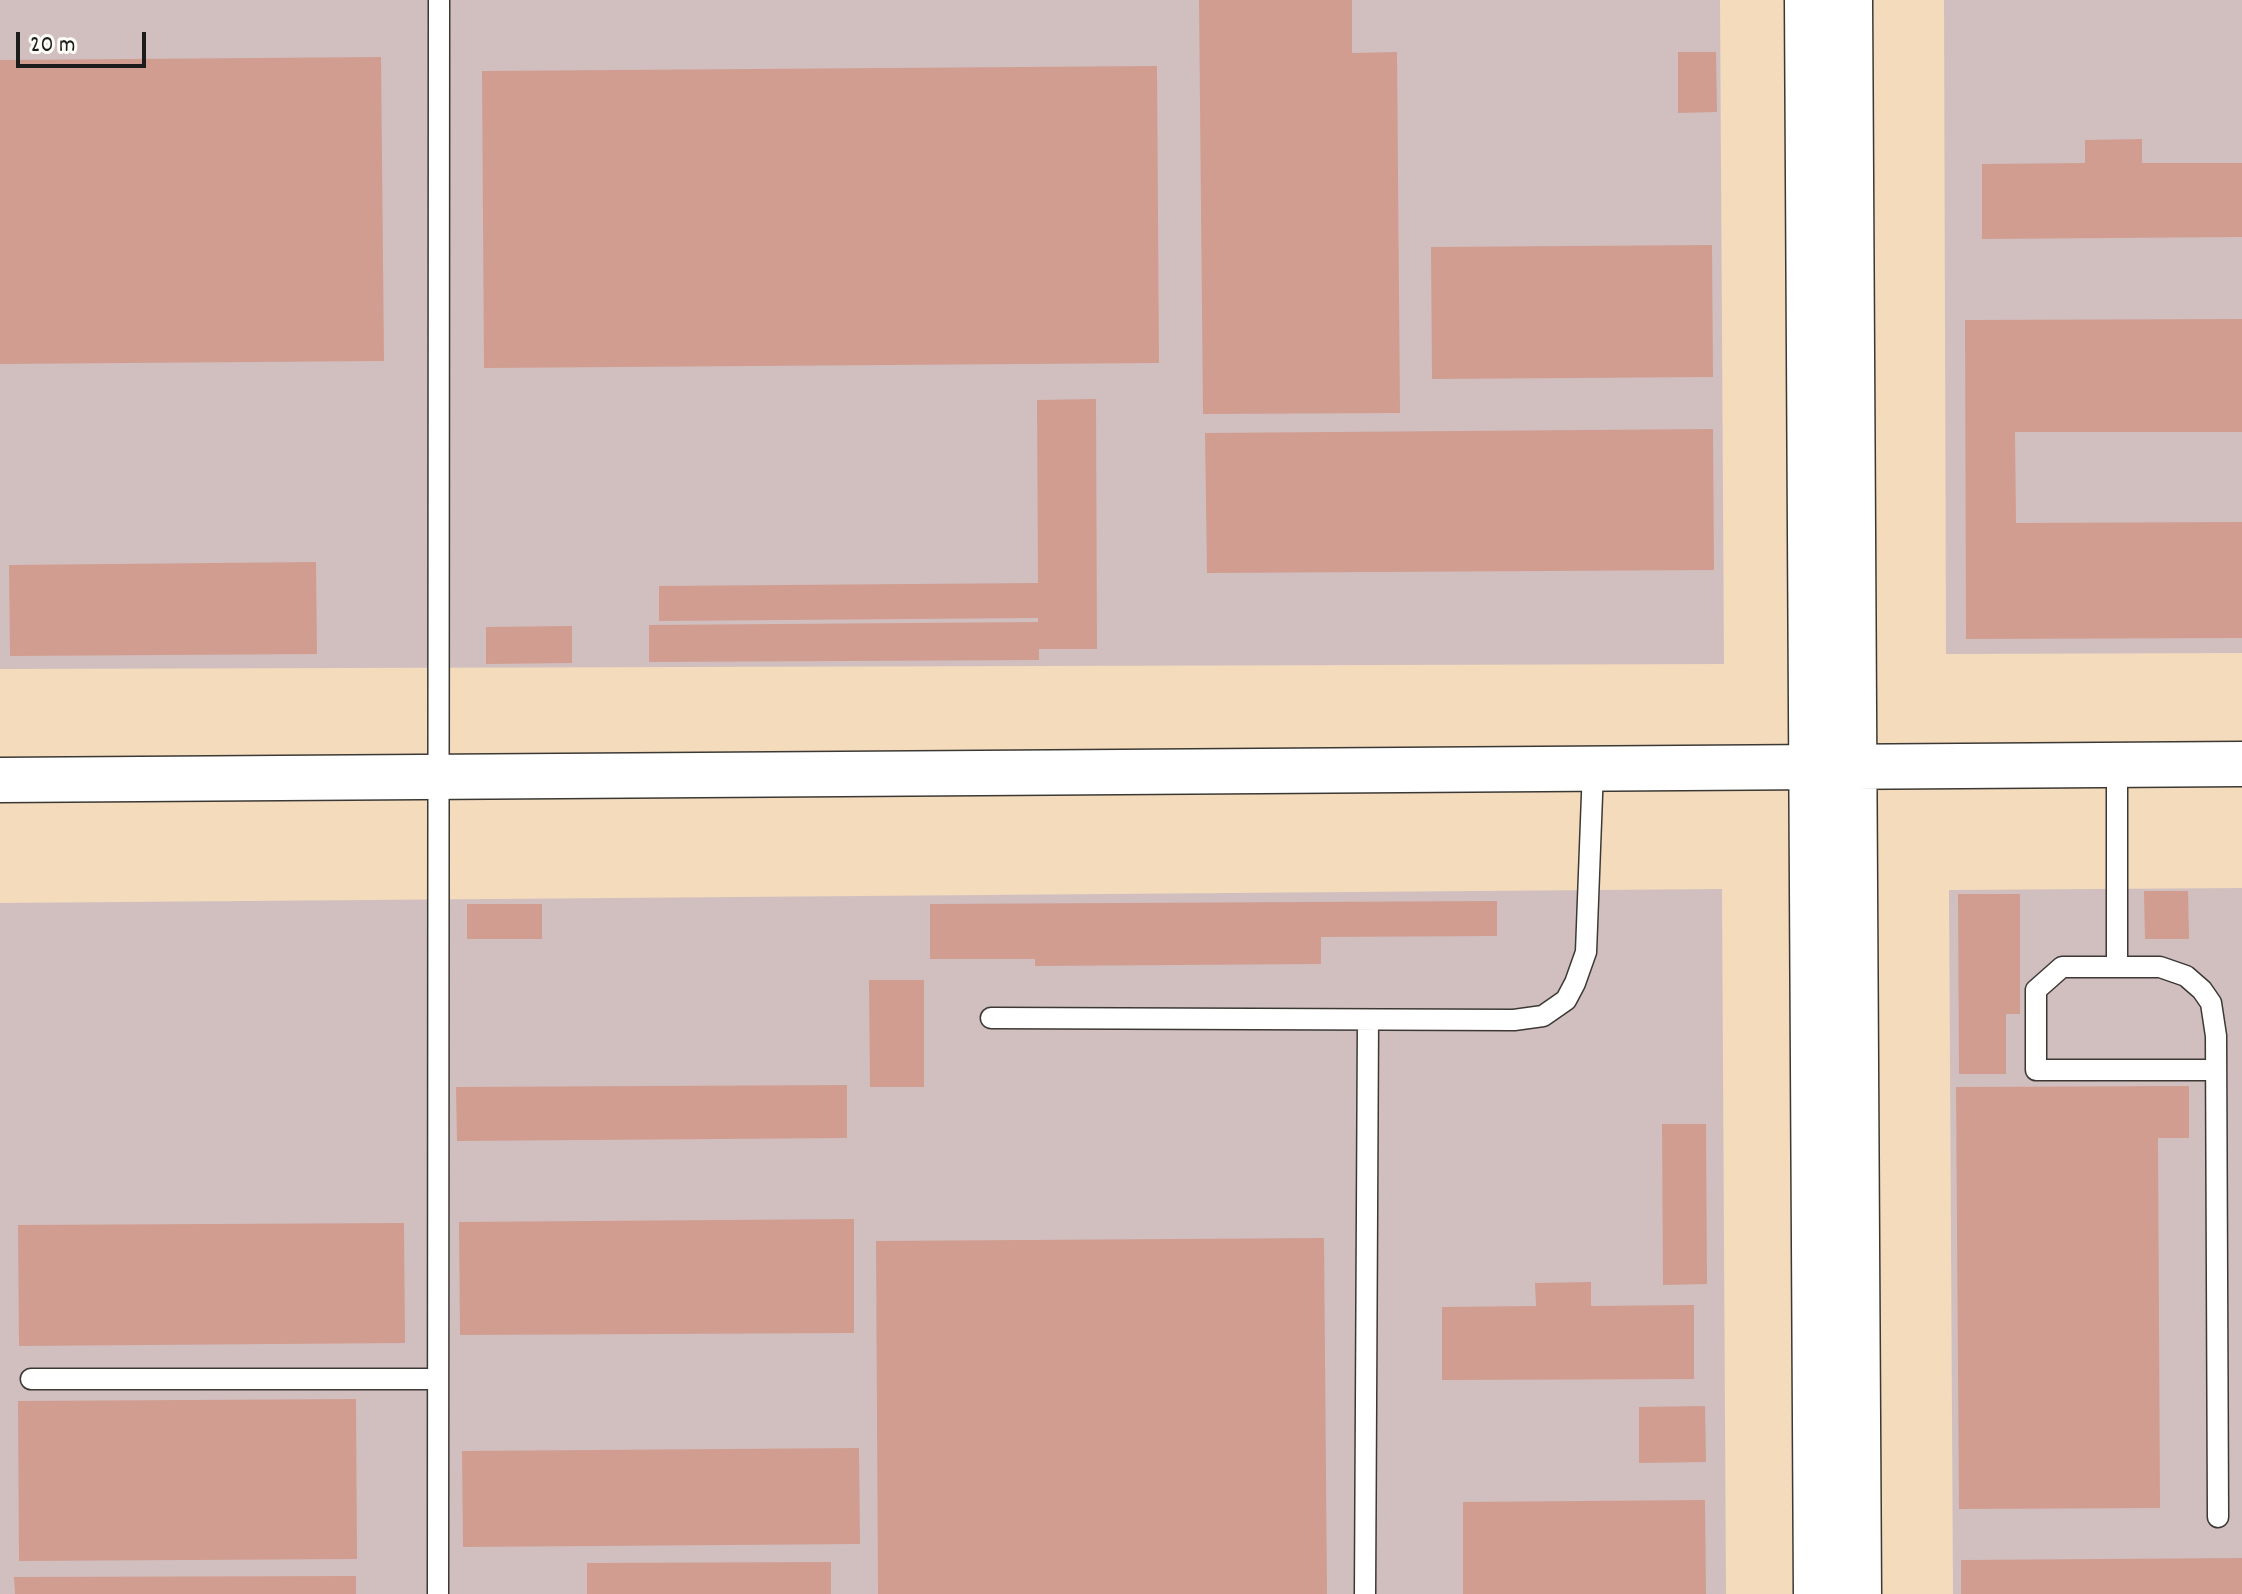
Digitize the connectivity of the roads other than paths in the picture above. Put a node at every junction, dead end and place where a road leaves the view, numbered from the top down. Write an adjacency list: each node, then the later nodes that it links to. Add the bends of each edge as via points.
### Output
1 (439, 0): 9 (lane)
2 (1807, 0): 6 (street)
3 (1850, 0): 7 (street)
4 (2242, 764): 5 (street)
5 (2117, 765): 7 (street); 11 (lane)
6 (1811, 767): 7 (street); 8 (street); 20 (street)
7 (1854, 767): 21 (street)
8 (1593, 769): 9 (street); 13 (lane, via 1586,952 1566,1000 1543,1016 1514,1020)
9 (439, 777): 10 (street); 16 (lane)
10 (0, 780)
11 (2117, 967): 14 (lane, via 2160,967 2186,976 2202,990 2211,1003); 14 (lane, via 2062,967 2036,990 2036,1070)
12 (991, 1018): 13 (lane)
13 (1368, 1020): 19 (lane)
14 (2216, 1070): 17 (lane)
15 (31, 1379): 16 (lane)
16 (438, 1379): 18 (lane)
17 (2218, 1517)
18 (438, 1594)
19 (1365, 1594)
20 (1816, 1594)
21 (1859, 1594)

